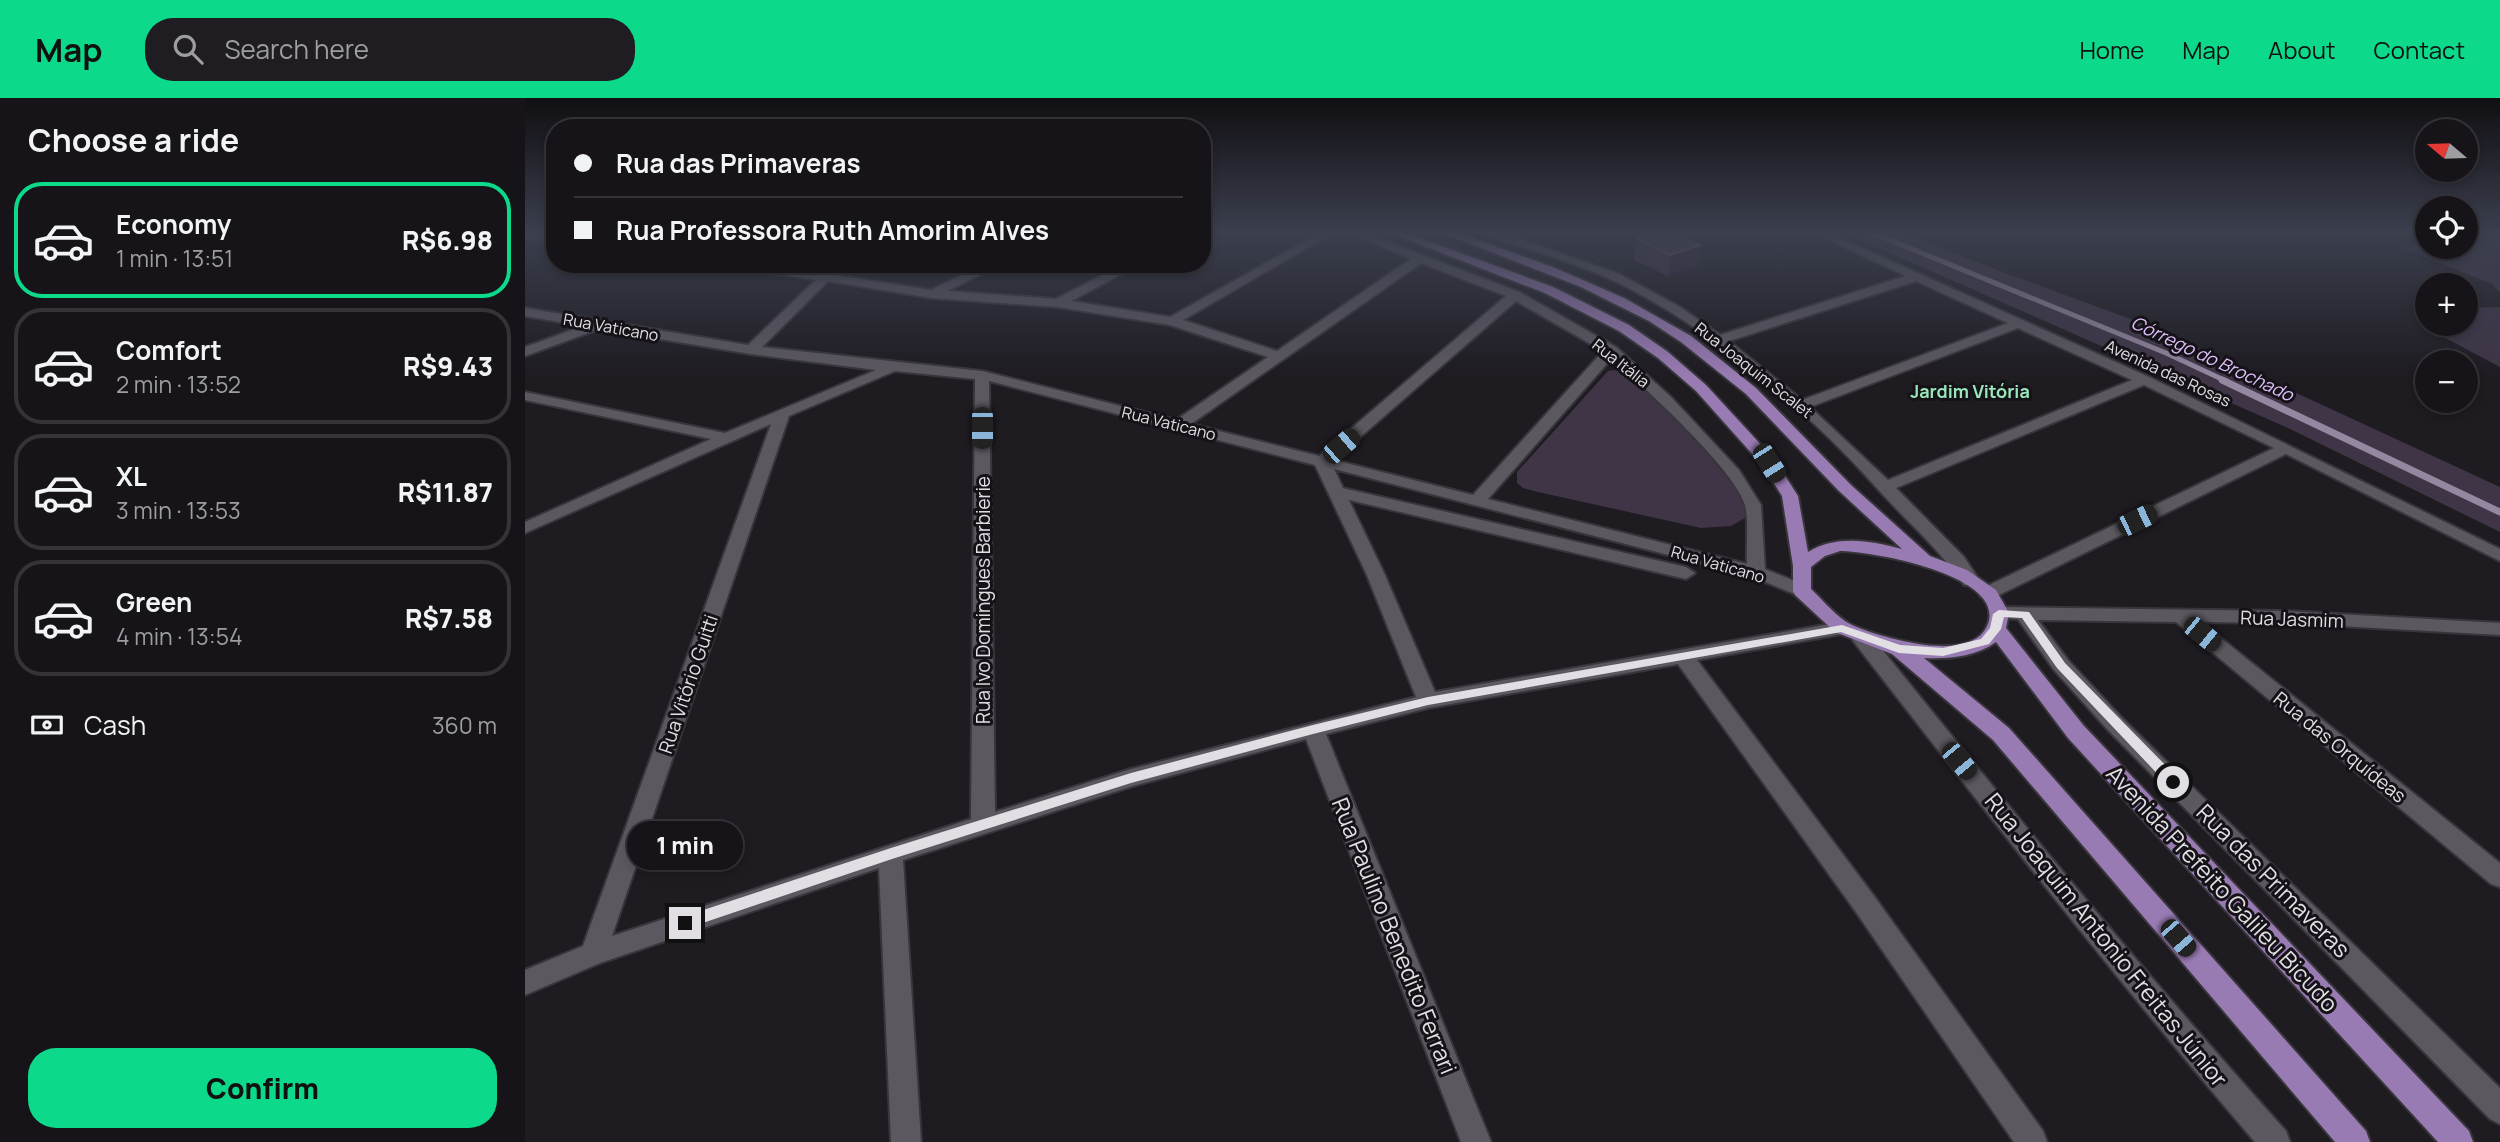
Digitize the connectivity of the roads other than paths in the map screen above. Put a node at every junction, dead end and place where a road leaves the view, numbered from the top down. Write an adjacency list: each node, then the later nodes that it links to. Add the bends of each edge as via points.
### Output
1 (824, 280): 21 (street)
2 (867, 280): 13 (street)
3 (962, 280): 13 (street)
4 (1103, 280): 15 (street)
5 (1245, 280): 17 (street)
6 (1388, 280): 24 (street)
7 (1477, 280): 14 (street, Rua Itália)
8 (1521, 280): 41 (main road, via 1624,328 1702,388 1769,463 1790,496)
9 (1576, 280): 40 (main road, via 1662,324 1715,360 1761,398 1845,488)
10 (1620, 280): 20 (street, Rua Joaquim Scalet)
11 (1908, 280): 20 (street)
12 (1923, 280): 18 (street, Avenida das Rosas)
13 (932, 294): 15 (street)
14 (1515, 295): 22 (street, Rua Itália); 34 (street)
15 (1058, 303): 17 (street)
16 (525, 312): 19 (street, Rua Vaticano)
17 (1173, 321): 24 (street)
18 (2019, 323): 27 (street, Avenida das Rosas); 29 (street)
19 (597, 325): 21 (street, Rua Vaticano); 23 (street)
20 (1720, 340): 29 (street, Rua Joaquim Scalet)
21 (751, 350): 25 (street, Rua Vaticano)
22 (1611, 350): 37 (street); 42 (street, Rua Itália, via 1667,401 1731,470 1753,505)
23 (525, 352)
24 (1279, 356): 31 (street)
25 (891, 368): 26 (street, Rua Vaticano); 30 (street)
26 (982, 375): 31 (street, Rua Vaticano); 56 (street, Rua Ivo Domingues Barbierie)
27 (2144, 380): 33 (street, Avenida das Rosas); 35 (street)
28 (525, 396): 32 (street)
29 (1802, 405): 35 (street, Rua Joaquim Scalet)
30 (782, 413): 32 (street); 59 (street, Rua Vitório Guitti)
31 (1179, 425): 34 (street, Rua Vaticano)
32 (727, 438): 38 (street)
33 (2286, 448): 39 (street, Avenida das Rosas); 46 (street)
34 (1322, 462): 36 (street); 37 (street, Rua Vaticano)
35 (1884, 486): 44 (street, Rua Joaquim Scalet, via 1938,539)
36 (1338, 492): 43 (street); 54 (street)
37 (1477, 501): 42 (street, Rua Vaticano)
38 (525, 528)
39 (2500, 556)
40 (1927, 561): 41 (main road, via 1867,546 1838,546 1815,553); 44 (main road)
41 (1802, 566): 45 (main road)
42 (1756, 572): 45 (street, Rua Vaticano)
43 (1686, 573)
44 (1971, 581): 46 (main road)
45 (1802, 591): 51 (main road)
46 (1988, 593): 49 (main road, Avenida Prefeito Galileu Bicudo)
47 (2025, 615): 48 (street, Rua Jasmim); 49 (street, Rua Jasmim); 61 (street, Rua das Primaveras, via 2061,665 2115,724)
48 (2181, 616): 50 (street, Rua Jasmim); 58 (street, Rua das Orquídeas)
49 (1997, 622): 52 (main road, via 1985,642 1962,649); 67 (main road, Avenida Prefeito Galileu Bicudo, via 2076,732)
50 (2500, 629)
51 (1851, 633): 52 (main road); 53 (street); 65 (street, Rua Joaquim Antonio Freitas Júnior)
52 (1899, 649): 66 (main road, via 2001,734)
53 (1683, 656): 54 (street); 64 (street)
54 (1428, 701): 55 (street)
55 (1313, 729): 56 (street); 63 (street, Rua Paulino Benedito Ferrari)
56 (983, 824): 57 (street)
57 (891, 853): 59 (street); 62 (street)
58 (2500, 877)
59 (593, 954): 60 (street)
60 (525, 983)
61 (2500, 1109)
62 (906, 1142)
63 (1476, 1142)
64 (2032, 1142)
65 (2274, 1142)
66 (2355, 1142)
67 (2458, 1142)

